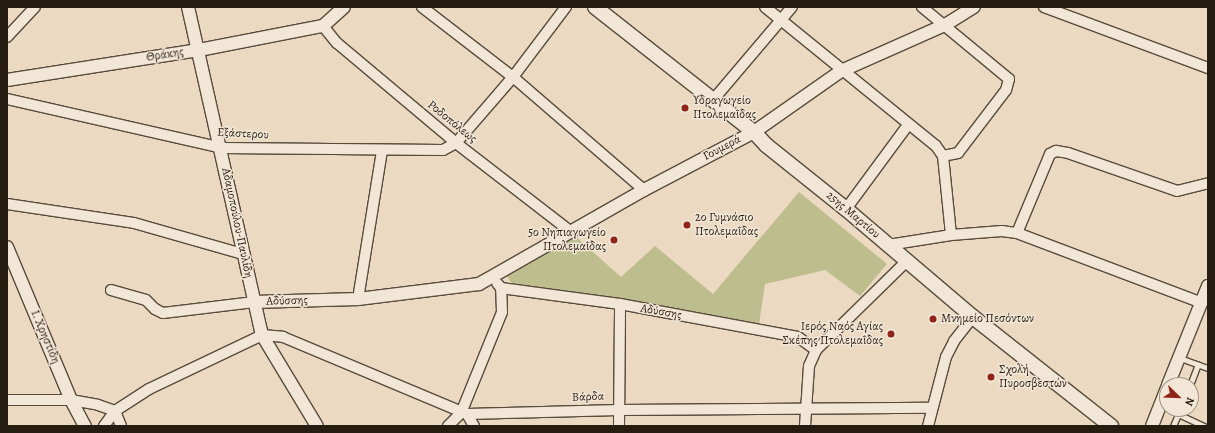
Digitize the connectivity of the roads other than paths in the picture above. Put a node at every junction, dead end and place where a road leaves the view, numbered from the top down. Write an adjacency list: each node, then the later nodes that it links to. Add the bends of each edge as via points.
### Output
1 (36, 7): 15 (street)
2 (188, 7): 16 (street, Αδαμοπούλου-Παυλίδη)
3 (344, 7): 14 (street)
4 (422, 7): 19 (street)
5 (566, 7): 19 (street)
6 (595, 7): 22 (main road, 25ης Μαρτίου)
7 (765, 7): 12 (street)
8 (792, 7): 12 (street)
9 (922, 7): 13 (street)
10 (974, 7): 13 (street, Γουμερά)
11 (1044, 7): 17 (street)
12 (782, 20): 18 (street); 22 (street)
13 (944, 25): 18 (street, Γουμερά); 28 (street, via 1003,72 1009,82 1006,90 958,153)
14 (323, 26): 16 (street, Θράκης); 25 (street, Ροδοπόλεως, via 337,43)
15 (7, 37)
16 (199, 50): 20 (street, Θράκης); 26 (street, Αδαμοπούλου-Παυλίδη)
17 (1208, 68)
18 (841, 71): 23 (street); 24 (street, Γουμερά)
19 (513, 77): 25 (street); 30 (street)
20 (7, 80)
21 (7, 99): 26 (street, Εξάστερου)
22 (713, 100): 24 (main road, 25ης Μαρτίου)
23 (908, 125): 28 (street, via 936,146); 32 (street)
24 (754, 132): 30 (street, Γουμερά); 32 (main road, 25ης Μαρτίου, via 766,145)
25 (456, 143): 27 (street, Εξάστερου, via 442,150); 33 (street, Ροδοπόλεως)
26 (222, 148): 27 (street, Εξάστερου); 38 (street, Αδαμοπούλου-Παυλίδη)
27 (382, 150): 45 (street)
28 (943, 156): 35 (street)
29 (1208, 183): 34 (street, via 1177,191 1068,152 1056,151 1050,154)
30 (644, 190): 33 (street, Γουμερά)
31 (7, 204): 38 (street, via 134,223)
32 (846, 209): 36 (main road, 25ης Μαρτίου)
33 (570, 231): 40 (street, Γουμερά)
34 (1017, 233): 35 (street, via 1002,231); 47 (street)
35 (951, 235): 36 (street)
36 (888, 245): 39 (main road, 25ης Μαρτίου)
37 (7, 247): 58 (street, Ι. Χρηστίδη)
38 (242, 254): 46 (street, Αδαμοπούλου-Παυλίδη)
39 (907, 261): 49 (main road, 25ης Μαρτίου); 51 (street)
40 (492, 276): 41 (street, Γουμερά, via 479,284); 43 (street)
41 (468, 285): 45 (street, Αδύσσης)
42 (1208, 286): 47 (street)
43 (501, 288): 48 (street, Αδύσσης); 64 (street, via 502,312)
44 (111, 290): 46 (street, Αδύσσης, via 146,300 155,309 163,312)
45 (358, 299): 46 (street, Αδύσσης)
46 (254, 302): 50 (street, Αδαμοπούλου-Παυλίδη)
47 (1202, 303): 52 (street)
48 (620, 304): 51 (street, Αδύσσης, via 798,337); 62 (street)
49 (973, 317): 60 (street, via 954,341 946,357); 75 (main road, 25ης Μαρτίου)
50 (262, 335): 63 (street, via 149,390); 64 (street, Βάρδα, via 283,337); 69 (street, Αδαμοπούλου-Παυλίδη)
51 (816, 350): 59 (street, via 809,366)
52 (1179, 357): 53 (lane); 55 (street)
53 (1198, 364): 54 (lane); 56 (lane)
54 (1208, 368)
55 (1171, 377)
56 (1193, 377)
57 (7, 400): 58 (street)
58 (71, 400): 63 (street); 66 (street, Ι. Χρηστίδη)
59 (806, 407): 60 (street, Βάρδα); 62 (street, Βάρδα); 73 (street)
60 (932, 408): 74 (street)
61 (1159, 408): 76 (street)
62 (619, 410): 64 (street, Βάρδα); 72 (street)
63 (115, 411): 67 (street); 68 (street)
64 (464, 414): 70 (street); 71 (street)
65 (1188, 417): 77 (lane)
66 (85, 426)
67 (104, 426)
68 (121, 426)
69 (317, 426)
70 (448, 426)
71 (474, 426)
72 (619, 426)
73 (804, 426)
74 (928, 426)
75 (1109, 426)
76 (1152, 426)
77 (1204, 426)

